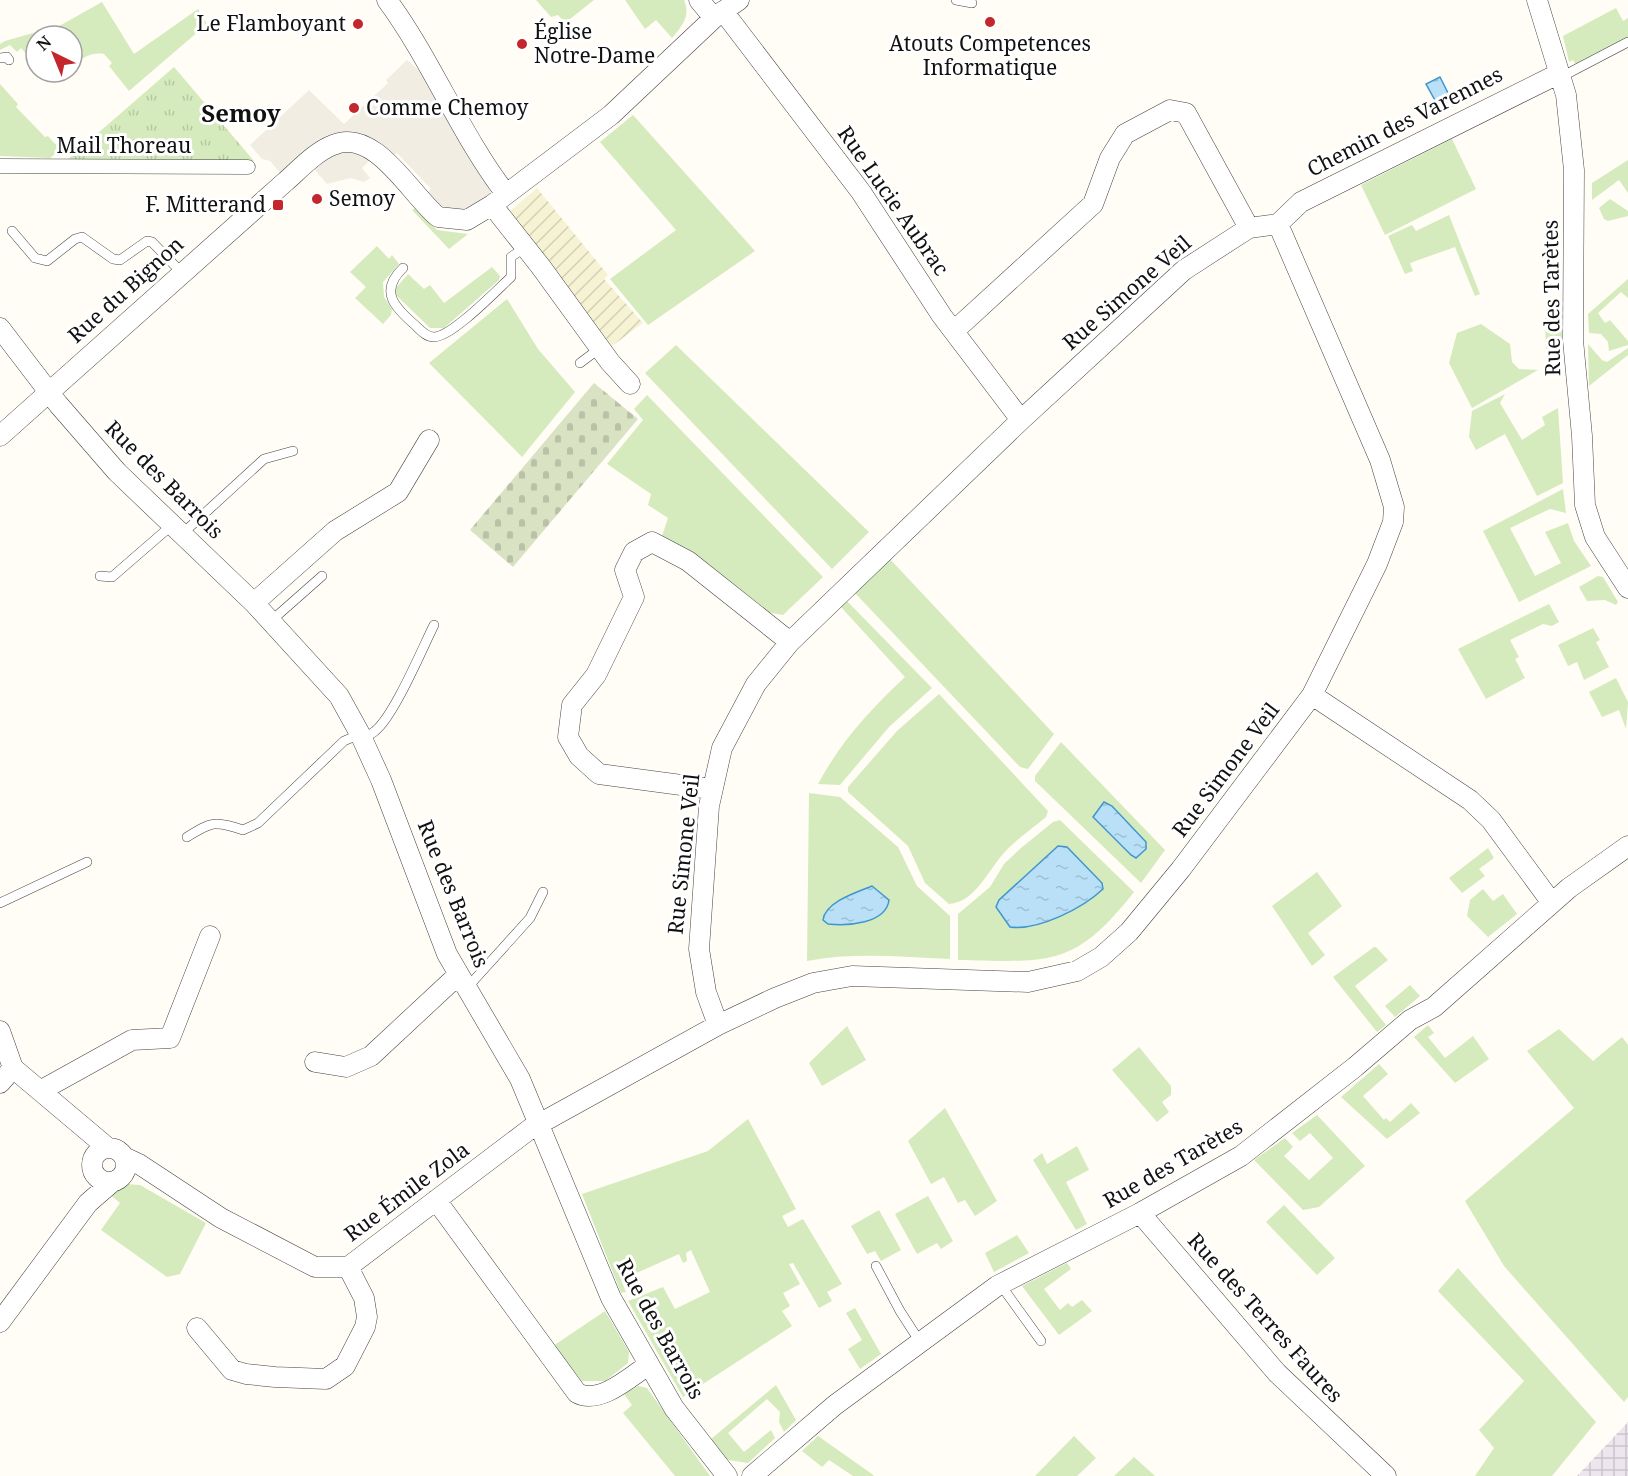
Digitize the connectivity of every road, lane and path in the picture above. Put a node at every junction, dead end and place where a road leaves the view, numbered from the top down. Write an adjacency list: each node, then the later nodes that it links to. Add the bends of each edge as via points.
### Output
1 (387, 0): 11 (street, via 492,175)
2 (699, 0): 6 (street, Rue Lucie Aubrac)
3 (956, 0): 5 (lane)
4 (1537, 0): 8 (street, Rue des Tarètes)
5 (972, 3)
6 (729, 6): 11 (street, Rue du Bignon, via 611,115); 19 (street, Rue Lucie Aubrac)
7 (1628, 42): 8 (lane)
8 (1561, 75): 12 (street, Chemin des Varennes, via 1301,202); 31 (street, Rue des Tarètes, via 1574,170 1573,340 1586,505 1595,537)
9 (0, 165): 10 (street, Mail Thoreau)
10 (248, 167)
11 (499, 200): 15 (street); 17 (street, Rue du Bignon, via 467,220 438,217 373,149 356,141 333,145)
12 (1278, 224): 13 (street); 36 (street, Rue Simone Veil, via 1380,460 1394,507 1393,522 1377,564)
13 (1249, 228): 19 (street, via 1186,113 1170,110 1125,134 1110,158 1093,204); 24 (street, Rue Simone Veil, via 1184,270)
14 (12, 231): 17 (lane, via 41,261 52,259 82,237 120,260 147,241 152,242)
15 (524, 248): 16 (lane, via 511,257 511,277 450,330 434,337 401,314 391,298 391,283); 20 (street)
16 (403, 268)
17 (182, 273): 23 (street, Rue du Bignon)
18 (0, 328): 23 (street, Rue des Barrois)
19 (954, 331): 24 (street, Rue Lucie Aubrac)
20 (600, 348): 21 (lane); 22 (street)
21 (580, 363)
22 (630, 384)
23 (49, 391): 25 (street, Rue du Bignon); 28 (street, Rue des Barrois, via 117,472)
24 (1021, 420): 35 (street, Rue Simone Veil)
25 (0, 436)
26 (429, 440): 32 (street, via 398,492 335,531)
27 (293, 451): 28 (lane, via 264,459)
28 (177, 530): 29 (lane, via 112,577); 32 (street, Rue des Barrois)
29 (99, 576)
30 (322, 576): 33 (lane)
31 (1628, 588)
32 (254, 603): 33 (street, Rue des Barrois)
33 (271, 621): 37 (street, Rue des Barrois, via 339,696)
34 (434, 625): 37 (lane, via 388,712 375,731)
35 (790, 642): 38 (street, Rue Simone Veil, via 756,684 722,748); 38 (street, via 688,561 652,542 634,552 625,570 633,597 596,675 572,705 568,737 579,756 599,774)
36 (1312, 695): 44 (street, via 1470,800 1491,820); 47 (street, Rue Simone Veil, via 1129,932 1101,957 1077,971 1028,982 830,978)
37 (361, 736): 39 (lane, via 344,741 258,823 243,830 210,823); 46 (street, Rue des Barrois)
38 (711, 789): 47 (street, Rue Simone Veil, via 699,950 706,992)
39 (187, 837)
40 (1628, 846): 44 (street, Rue des Tarètes)
41 (87, 862): 43 (lane)
42 (543, 892): 46 (lane, via 531,918)
43 (0, 903)
44 (1552, 903): 55 (street, Rue des Tarètes, via 1434,1008 1410,1020 1271,1134 1241,1156)
45 (210, 936): 51 (street, via 170,1038 132,1040)
46 (462, 982): 49 (street, via 371,1056 346,1067); 52 (street, Rue des Barrois, via 520,1079)
47 (718, 1025): 52 (street, Rue Simone Veil)
48 (0, 1031): 50 (street)
49 (315, 1062)
50 (6, 1076): 51 (street, Rue Émile Zola)
51 (40, 1091): 53 (street, Rue Émile Zola, via 67,1115)
52 (538, 1124): 54 (street, Rue Émile Zola); 63 (street, Rue des Barrois, via 611,1298)
53 (108, 1167): 57 (street, Rue Émile Zola, via 140,1164 221,1218 315,1267); 59 (street, via 88,1203)
54 (436, 1200): 57 (street, Rue Émile Zola); 63 (street, via 577,1393 586,1398 597,1396)
55 (1140, 1213): 58 (street, Rue des Tarètes); 66 (street, Rue des Terres Faures, via 1292,1389)
56 (876, 1266): 62 (lane)
57 (348, 1267): 60 (street, via 364,1298 368,1317 345,1366 326,1379 232,1370)
58 (1000, 1284): 61 (lane); 62 (street, Rue des Tarètes)
59 (0, 1322)
60 (197, 1328)
61 (1041, 1341)
62 (920, 1342): 65 (street, Rue des Tarètes, via 835,1405)
63 (648, 1365): 64 (street, Rue des Barrois, via 674,1408)
64 (728, 1476)
65 (753, 1476)
66 (1386, 1476)

